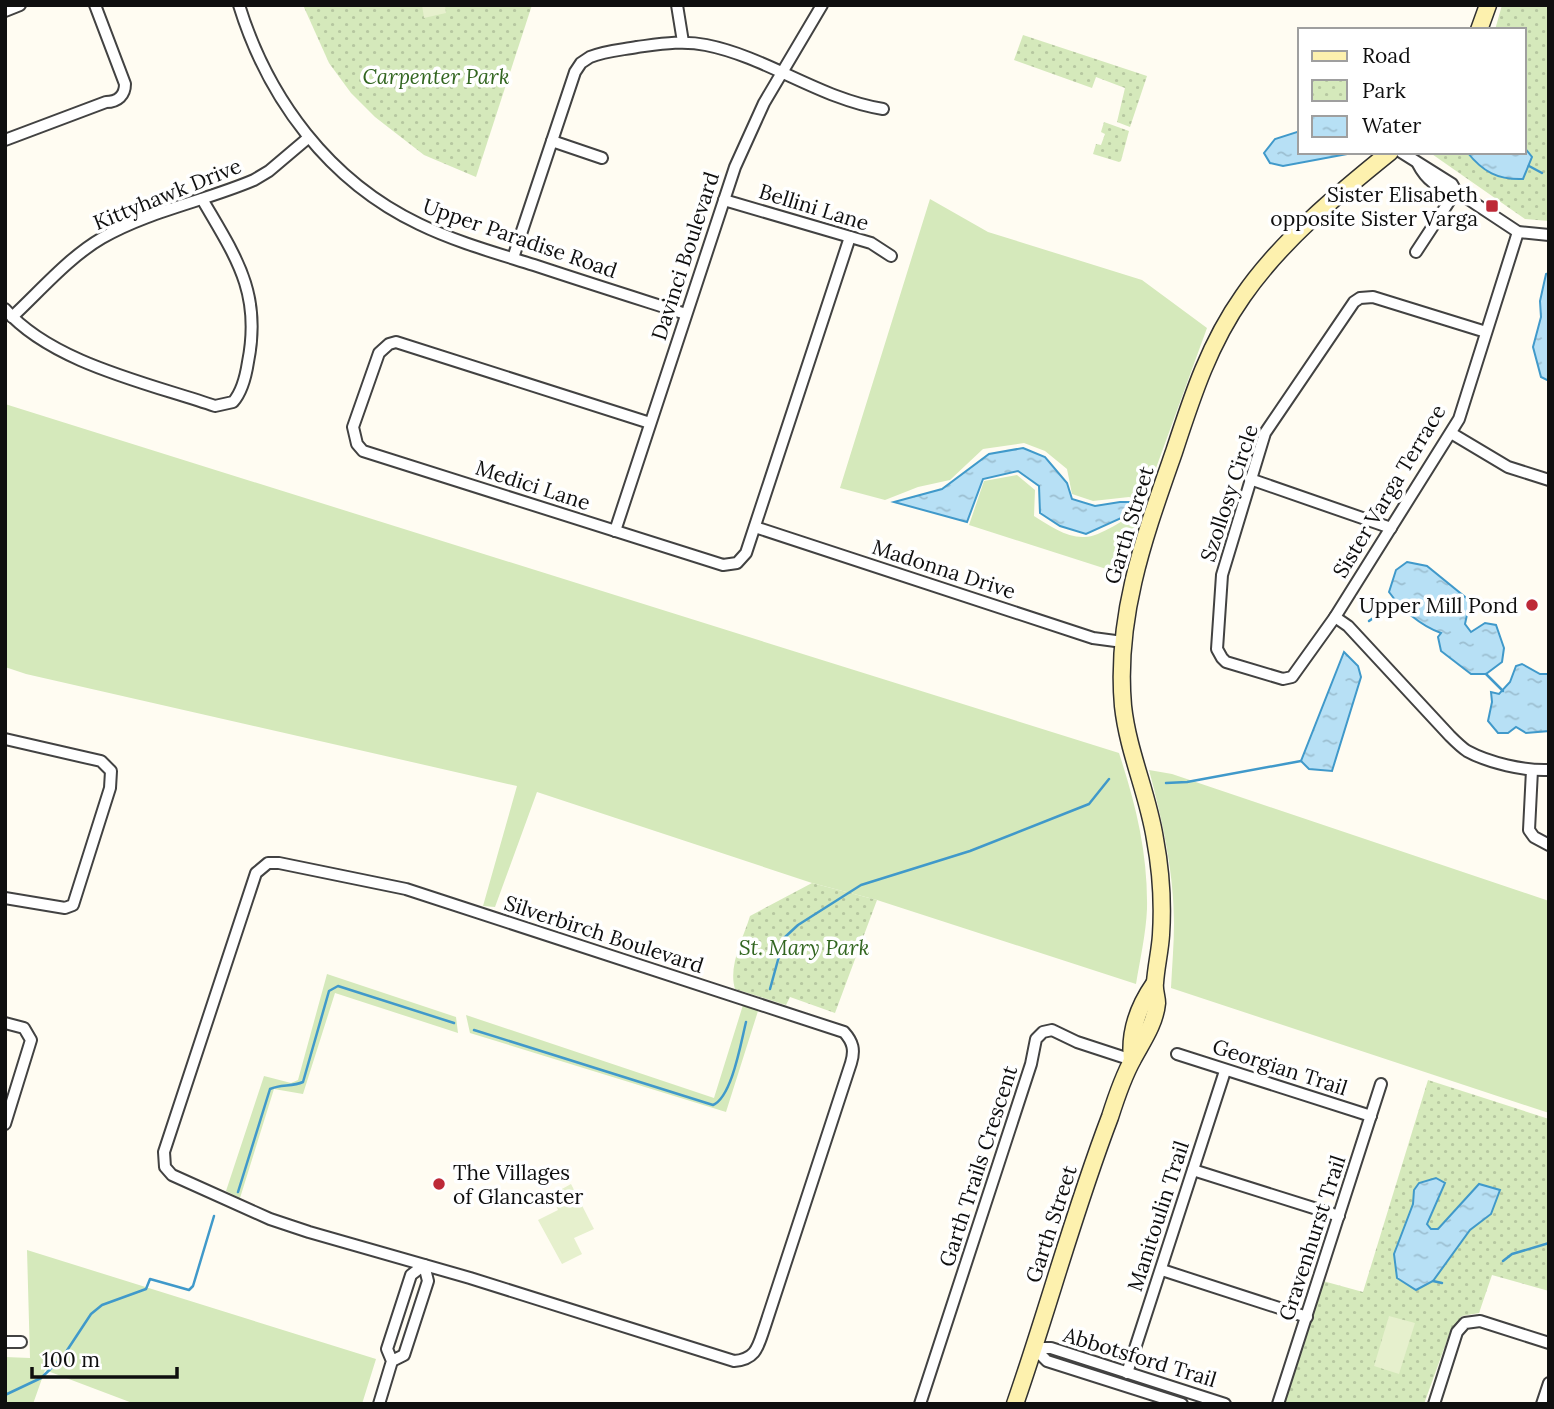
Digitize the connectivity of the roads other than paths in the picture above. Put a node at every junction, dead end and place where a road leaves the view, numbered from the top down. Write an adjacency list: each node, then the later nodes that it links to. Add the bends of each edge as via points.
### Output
1 (19, 5): 7 (street)
2 (95, 5): 13 (street, via 124,79 124,94 116,101)
3 (239, 5): 12 (street, Upper Paradise Road, via 265,72)
4 (677, 5): 9 (street)
5 (822, 5): 10 (street, Davinci Boulevard)
6 (1488, 5): 8 (street)
7 (5, 10)
8 (1480, 28)
9 (683, 42): 10 (street, via 721,49); 14 (street, via 590,57 575,72)
10 (781, 72): 11 (street, via 846,101); 20 (street, Davinci Boulevard, via 749,134)
11 (883, 109)
12 (308, 138): 19 (street, Kittyhawk Drive, via 254,180); 26 (street, Upper Paradise Road, via 387,206 433,230)
13 (5, 140)
14 (552, 141): 17 (street); 26 (street)
15 (1388, 154): 38 (street, Garth Street, via 1276,254 1215,341 1140,553)
16 (1404, 154): 18 (street, via 1418,164 1424,176)
17 (602, 158)
18 (1455, 191): 21 (street); 24 (street)
19 (202, 199): 27 (street, Kittyhawk Drive, via 102,238); 27 (street, via 237,260 250,300 252,341 246,373 233,402 215,406 78,359 41,340)
20 (724, 200): 23 (street, Bellini Lane); 28 (street, Davinci Boulevard)
21 (1518, 232): 22 (street); 29 (street, Sister Varga Terrace)
22 (1549, 235)
23 (850, 237): 25 (street, Bellini Lane); 34 (street, Medici Lane)
24 (1416, 252)
25 (891, 256)
26 (513, 258): 28 (street, Upper Paradise Road)
27 (9, 313)
28 (686, 314): 30 (street, Davinci Boulevard)
29 (1486, 332): 31 (street, Sister Varga Terrace); 32 (street, Szollosy Circle, via 1373,297 1360,298 1265,433)
30 (650, 424): 36 (street, Davinci Boulevard); 36 (street, Medici Lane, via 396,342 379,353 353,427 363,451)
31 (1451, 433): 33 (street, via 1508,467); 35 (street, Sister Varga Terrace)
32 (1250, 479): 35 (street); 39 (street, Szollosy Circle, via 1222,575 1217,649 1226,662 1283,679)
33 (1549, 480)
34 (755, 527): 36 (street, Medici Lane, via 746,553 730,565); 38 (street, Madonna Drive, via 1094,638)
35 (1391, 528): 37 (street, Sister Varga Terrace)
36 (615, 531)
37 (1335, 617): 39 (street, Sister Varga Terrace); 41 (street, via 1467,751)
38 (1123, 642): 47 (street, Garth Street, via 1124,708 1149,806 1158,861 1161,933 1154,984 1157,1005 1144,1044)
39 (1292, 677)
40 (5, 739): 44 (street, via 101,761 111,771 110,788 73,905 65,908)
41 (1532, 770): 42 (street); 43 (street, via 1529,830)
42 (1549, 770)
43 (1549, 845)
44 (5, 898)
45 (5, 1023): 51 (street, via 24,1028 31,1040)
46 (1177, 1054): 48 (street, Georgian Trail)
47 (1132, 1060): 60 (street, Garth Street, via 1094,1159); 65 (street, Garth Trails Crescent, via 1055,1031 1043,1032 1036,1039)
48 (1225, 1071): 50 (street, Georgian Trail); 52 (street, Manitoulin Trail)
49 (1381, 1084): 50 (street, Gravenhurst Trail)
50 (1371, 1116): 53 (street, Gravenhurst Trail)
51 (5, 1124)
52 (1193, 1170): 53 (street); 55 (street, Manitoulin Trail)
53 (1339, 1216): 56 (street, Gravenhurst Trail)
54 (424, 1265): 54 (street, Silverbirch Boulevard, via 734,1361 749,1358 757,1349 851,1063 851,1039 844,1032 406,889 268,863 256,873 164,1152 165,1167 172,1175 270,1219); 61 (street, via 411,1275 387,1349); 61 (street, via 428,1281 404,1355)
55 (1162, 1270): 56 (street); 62 (street, Manitoulin Trail)
56 (1307, 1317): 69 (street, Gravenhurst Trail)
57 (5, 1342): 58 (street)
58 (21, 1342)
59 (1549, 1343): 70 (street, via 1480,1321 1465,1323 1457,1332)
60 (1034, 1348): 62 (street, Abbotsford Trail, via 1051,1348); 66 (street, Garth Street); 67 (street, Abbotsford Trail, via 1047,1361)
61 (392, 1361): 64 (street)
62 (1126, 1373): 68 (street, Abbotsford Trail)
63 (1549, 1383): 71 (street)
64 (379, 1404)
65 (920, 1404)
66 (1015, 1404)
67 (1182, 1404)
68 (1225, 1404)
69 (1279, 1404)
70 (1434, 1404)
71 (1542, 1404)

